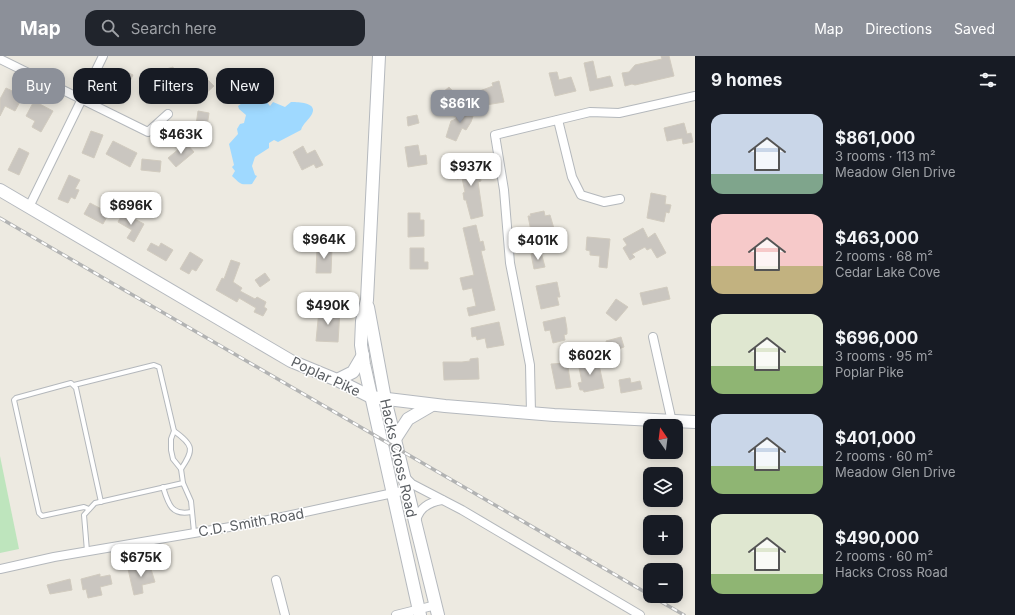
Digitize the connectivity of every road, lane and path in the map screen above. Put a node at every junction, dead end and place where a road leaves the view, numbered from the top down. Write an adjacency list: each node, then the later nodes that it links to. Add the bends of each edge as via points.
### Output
1 (103, 56): 4 (street)
2 (380, 56): 14 (main road, Hacks Cross Road)
3 (0, 59): 5 (street)
4 (97, 68)
5 (73, 96)
6 (695, 96): 10 (street, via 619,114 595,111)
7 (78, 104): 13 (street)
8 (88, 104): 9 (street, via 148,132)
9 (168, 114)
10 (558, 120): 12 (street, via 572,177 581,195 604,202); 22 (street, via 495,135 504,190 510,268 530,365)
11 (0, 190): 13 (main road, Poplar Pike)
12 (620, 199)
13 (29, 207): 17 (main road, Poplar Pike, via 292,360)
14 (367, 300): 16 (main road, Hacks Cross Road, via 362,321); 20 (main road, Hacks Cross Road, via 376,362)
15 (653, 337): 23 (street)
16 (363, 355): 17 (main road, via 353,372); 19 (main road, Hacks Cross Road)
17 (337, 380): 19 (main road, Poplar Pike)
18 (74, 385): 27 (lane, via 154,365 159,367); 36 (lane); 37 (lane, via 71,383 14,400 39,514 42,516 84,507)
19 (371, 397): 20 (main road, Poplar Pike); 34 (main road, Hacks Cross Road)
20 (385, 399): 21 (main road, Poplar Pike); 28 (main road, Hacks Cross Road)
21 (432, 405): 22 (main road, Poplar Pike); 28 (main road, via 408,419)
22 (530, 413): 24 (main road, Poplar Pike)
23 (671, 419)
24 (643, 420)
25 (683, 422): 26 (main road, Poplar Pike)
26 (695, 422)
27 (174, 431): 29 (lane, via 171,450 173,459); 29 (lane, via 186,439 191,455)
28 (395, 439): 30 (main road, Hacks Cross Road)
29 (181, 469): 31 (lane)
30 (404, 475): 33 (main road, Hacks Cross Road); 35 (street, via 412,484)
31 (183, 483): 32 (lane); 38 (lane, via 191,501)
32 (163, 487): 36 (lane); 38 (lane, via 174,510 181,514)
33 (407, 490): 34 (street, C.D. Smith Road); 39 (main road, Hacks Cross Road)
34 (392, 494): 40 (street, C.D. Smith Road, via 259,522); 45 (main road, Hacks Cross Road)
35 (442, 500): 39 (street, via 426,505 421,510 417,516); 48 (street)
36 (101, 502): 37 (lane, via 95,503)
37 (89, 509): 41 (lane, via 84,515)
38 (191, 512): 40 (lane)
39 (416, 530): 44 (main road, Hacks Cross Road)
40 (194, 532): 41 (street, C.D. Smith Road)
41 (88, 552): 42 (street, C.D. Smith Road)
42 (0, 569)
43 (276, 580): 46 (street)
44 (437, 610): 45 (street)
45 (419, 612): 47 (street)
46 (285, 615)
47 (396, 615)
48 (640, 615)

